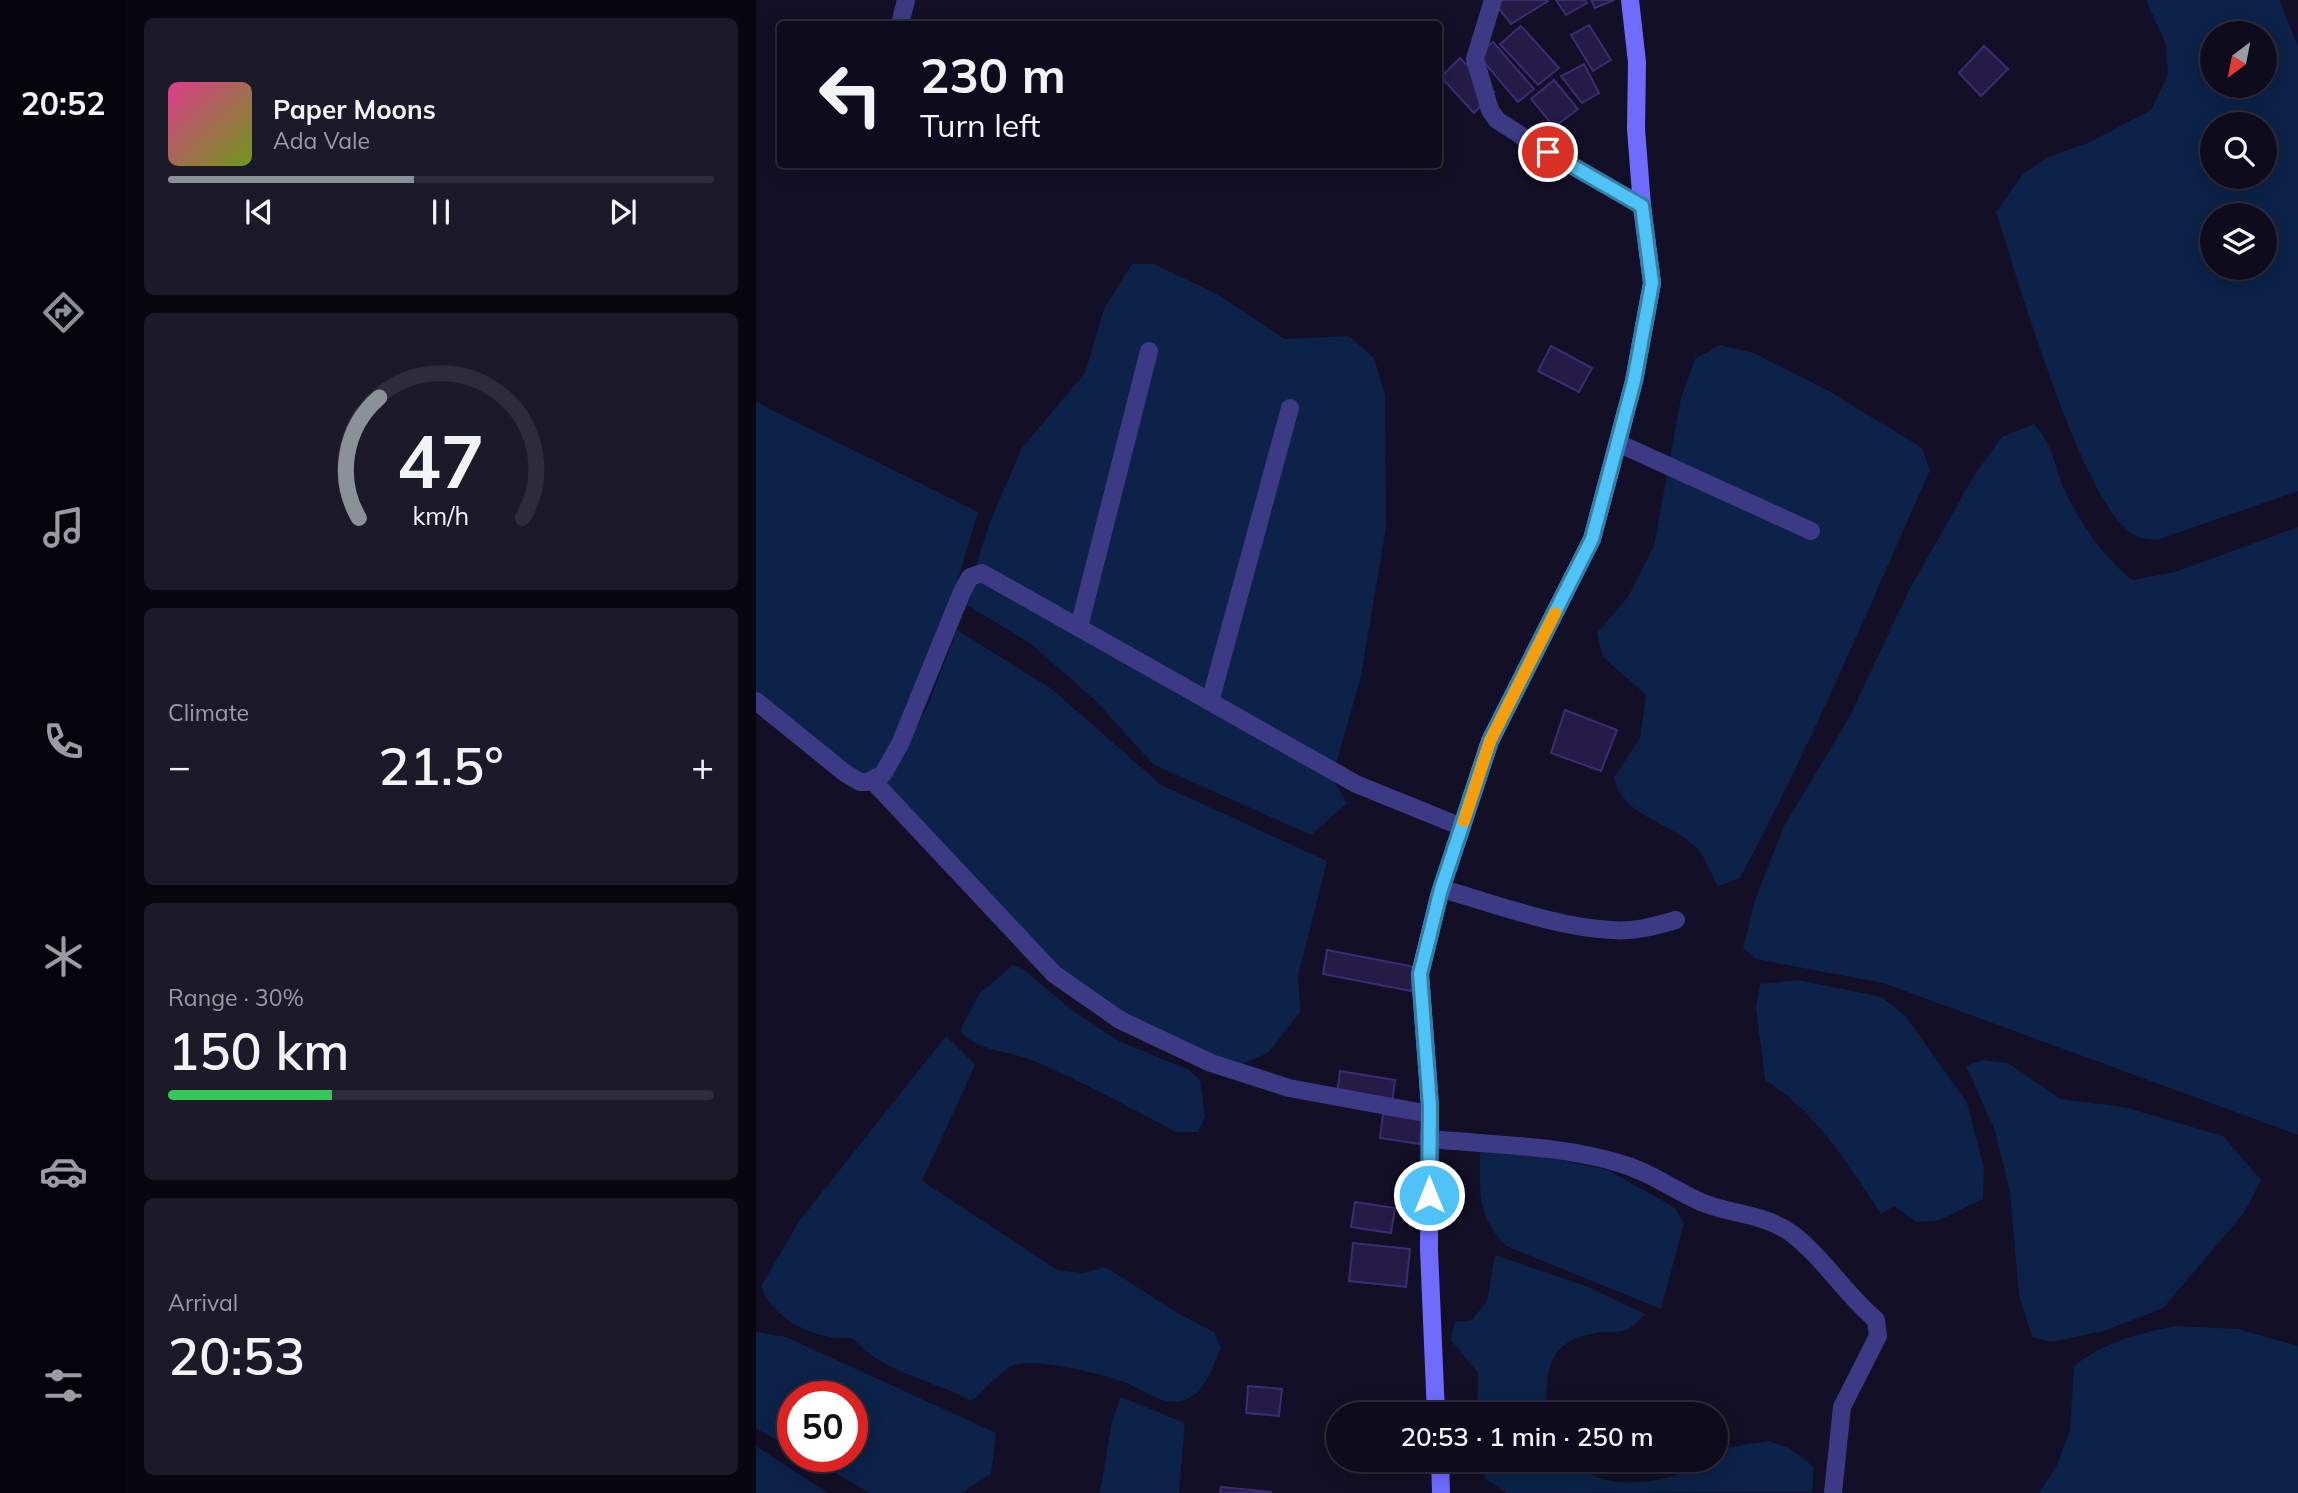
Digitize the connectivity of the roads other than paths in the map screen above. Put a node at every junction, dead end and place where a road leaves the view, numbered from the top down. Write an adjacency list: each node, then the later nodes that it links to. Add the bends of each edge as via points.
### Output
1 (906, 0): 4 (street)
2 (1493, 0): 5 (street, via 1475,59 1497,120)
3 (1630, 0): 5 (main road)
4 (901, 21)
5 (1642, 206): 8 (main road, via 1652,283)
6 (1149, 351): 10 (street)
7 (1290, 408): 12 (street)
8 (1618, 443): 9 (street); 14 (main road, via 1592,539 1490,741)
9 (1811, 531)
10 (1079, 627): 12 (street); 13 (street, via 992,577 982,573 970,577 900,744 883,774)
11 (756, 701): 13 (street, via 845,773 860,782)
12 (1210, 702): 14 (street, via 1356,784)
13 (872, 780): 17 (street, via 1054,974 1120,1020 1211,1063 1289,1088)
14 (1462, 827): 15 (main road)
15 (1441, 889): 16 (street, via 1560,922 1612,930); 17 (main road, via 1420,974)
16 (1676, 920)
17 (1430, 1114): 18 (main road)
18 (1430, 1139): 19 (main road); 22 (street, via 1597,1157 1627,1165 1701,1202 1771,1220 1792,1234 1876,1320 1878,1336 1842,1407)
19 (1435, 1402)
20 (1440, 1472): 21 (main road)
21 (1441, 1493)
22 (1833, 1493)

